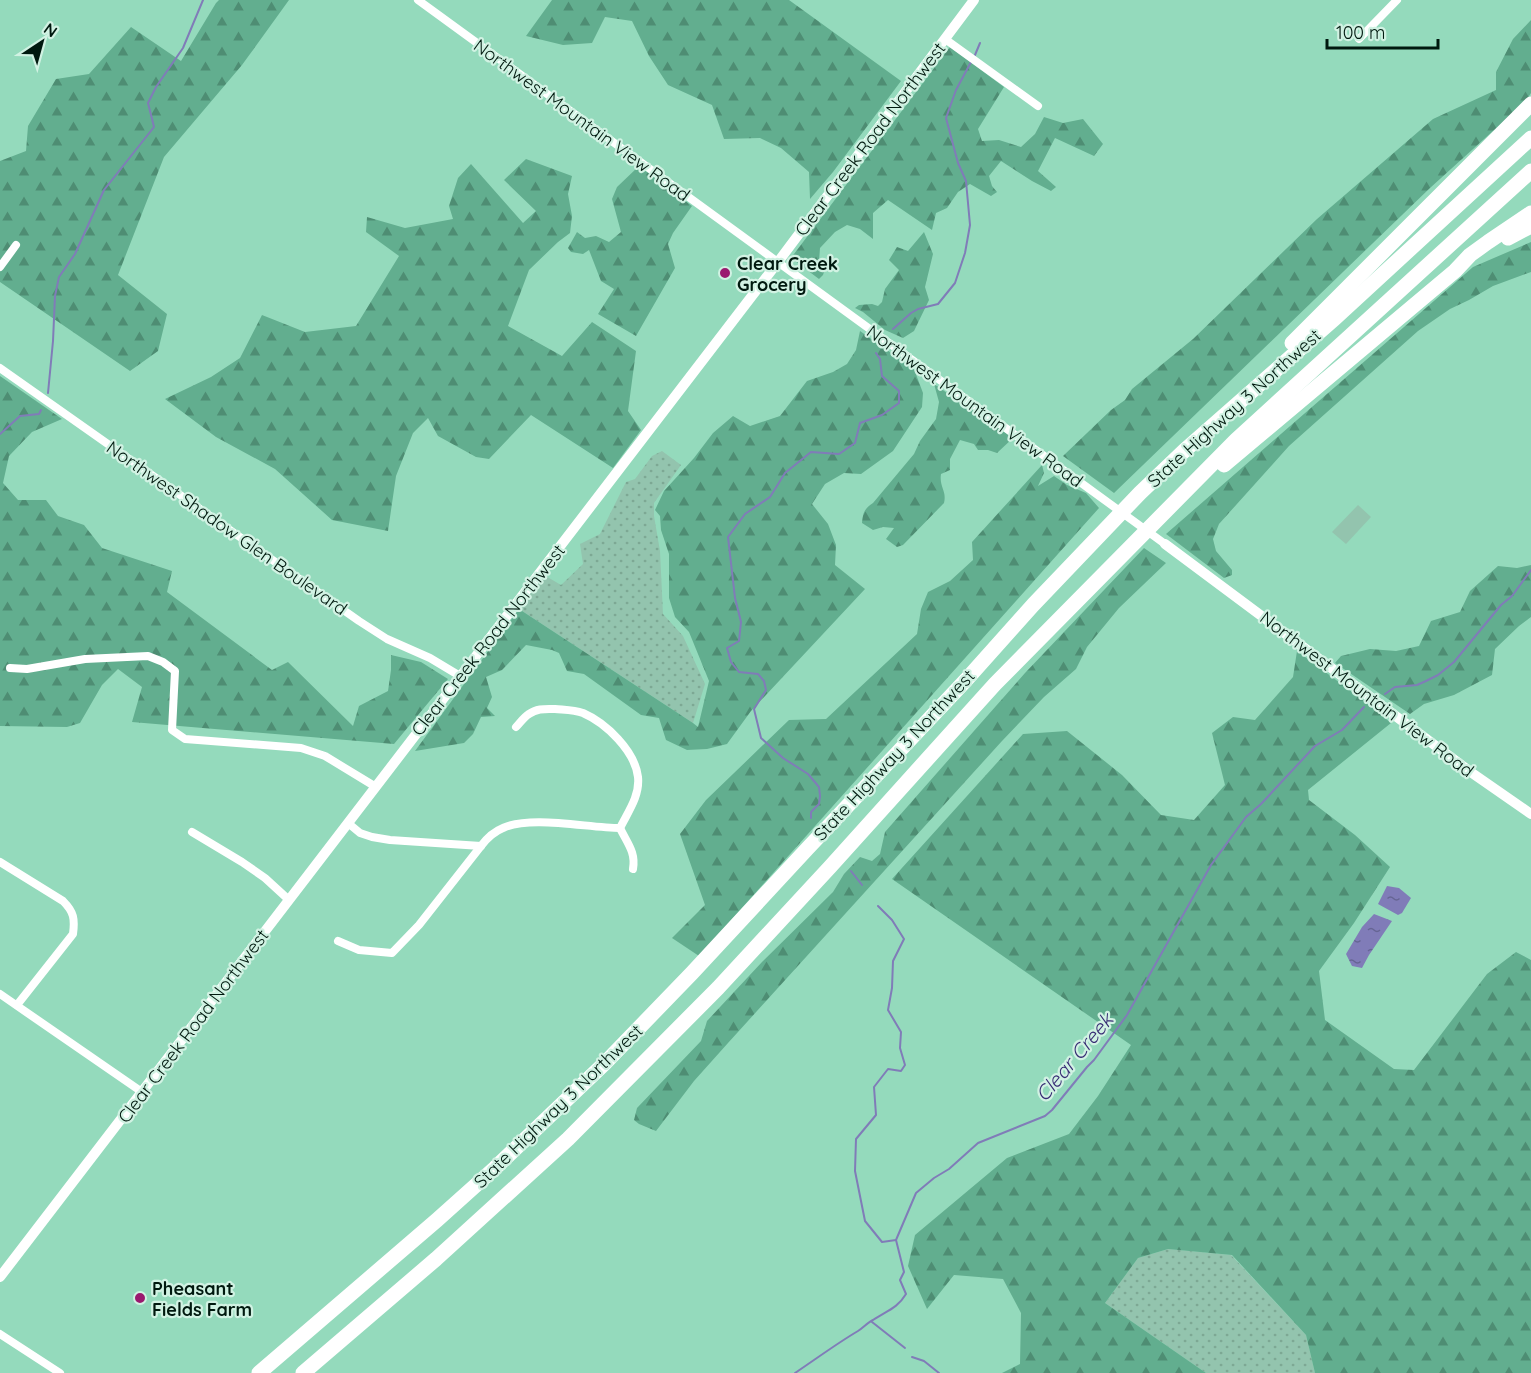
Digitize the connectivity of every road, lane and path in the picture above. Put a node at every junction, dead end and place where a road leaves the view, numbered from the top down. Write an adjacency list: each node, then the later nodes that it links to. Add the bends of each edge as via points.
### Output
1 (418, 0): 13 (street, Northwest Mountain View Road)
2 (974, 0): 4 (main road, Clear Creek Road Northwest)
3 (1397, 0): 5 (street)
4 (945, 39): 7 (street); 13 (main road, Clear Creek Road Northwest)
5 (1359, 39)
6 (1531, 104): 17 (highway)
7 (1038, 106)
8 (1531, 138): 17 (highway, State Highway 3 Northwest)
9 (1531, 171): 18 (highway, State Highway 3 Northwest, via 1236,440)
10 (1531, 213): 15 (highway, via 1470,255)
11 (1531, 226): 15 (highway)
12 (16, 244): 14 (street)
13 (778, 262): 19 (street, Northwest Mountain View Road); 21 (main road, Clear Creek Road Northwest)
14 (0, 267)
15 (1455, 271): 18 (highway)
16 (0, 368): 21 (street, Northwest Shadow Glen Boulevard, via 359,621)
17 (1184, 451): 39 (highway, State Highway 3 Northwest, via 1048,589 605,1063 446,1213)
18 (1152, 524): 40 (highway, State Highway 3 Northwest, via 995,684 726,980 624,1084 436,1259)
19 (1165, 544): 24 (main road, Northwest Mountain View Road)
20 (10, 668): 23 (street, via 148,656 175,671 172,730 185,739 301,748 325,756)
21 (460, 676): 23 (main road, Clear Creek Road Northwest)
22 (516, 727): 26 (street, via 540,709 569,710 591,718 620,741 636,768 638,790)
23 (376, 787): 25 (main road, Clear Creek Road Northwest)
24 (1531, 814)
25 (348, 823): 28 (street, via 372,837); 31 (main road, Clear Creek Road Northwest)
26 (620, 828): 28 (street, via 524,823 504,827); 30 (street, via 630,845)
27 (192, 832): 31 (street, via 265,878)
28 (481, 846): 32 (street, via 392,953 359,950)
29 (0, 862): 34 (street, via 63,901 74,922 73,934)
30 (633, 869)
31 (289, 900): 35 (main road, Clear Creek Road Northwest)
32 (338, 941)
33 (0, 994): 34 (street)
34 (17, 1005): 35 (street)
35 (142, 1092): 36 (main road, Clear Creek Road Northwest)
36 (0, 1277)
37 (0, 1334): 38 (street)
38 (60, 1373)
39 (259, 1373)
40 (303, 1373)

